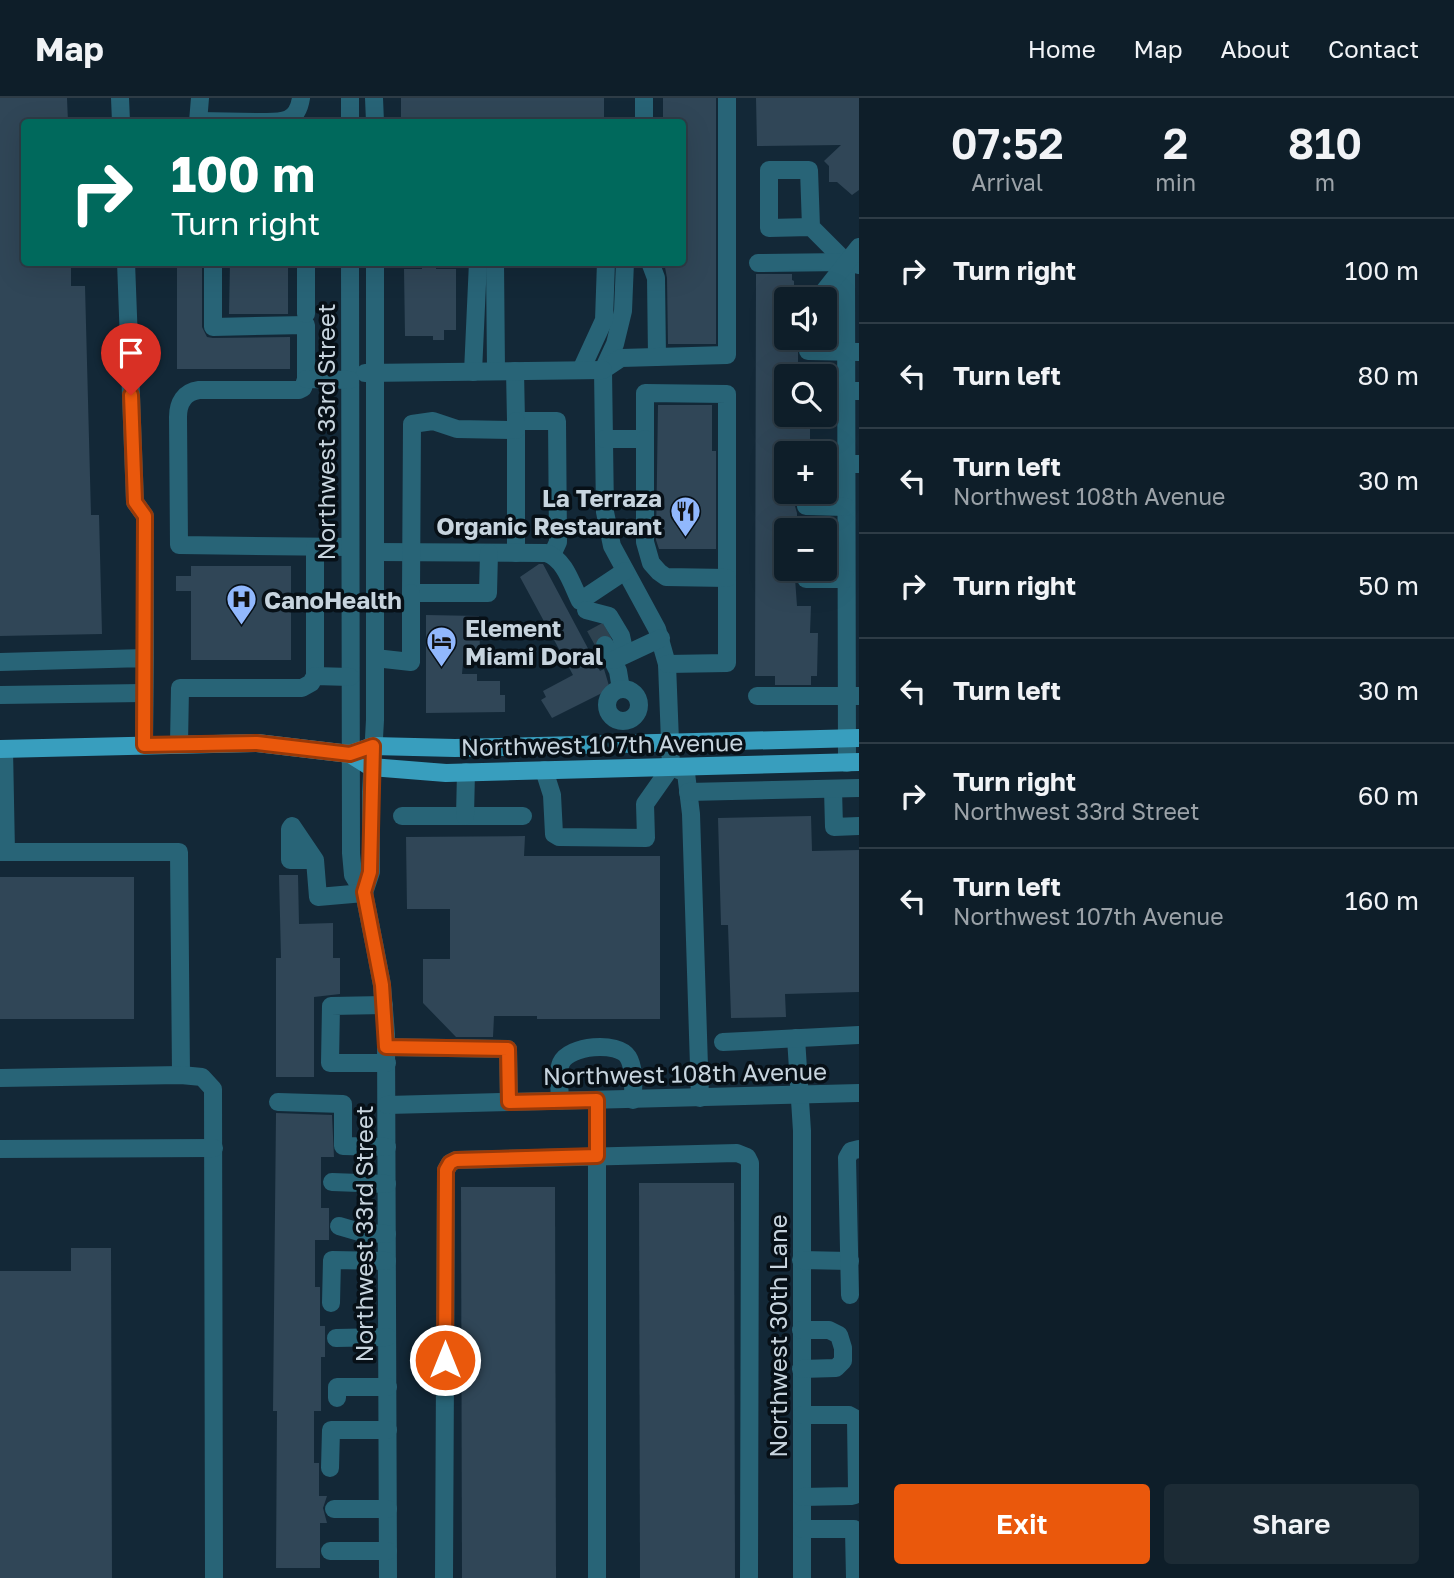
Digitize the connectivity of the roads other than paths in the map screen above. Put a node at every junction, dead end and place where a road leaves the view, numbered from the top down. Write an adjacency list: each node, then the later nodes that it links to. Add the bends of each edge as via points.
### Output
1 (120, 98): 8 (street)
2 (200, 98): 9 (street)
3 (301, 98): 10 (street, via 299,110)
4 (350, 98): 11 (street)
5 (374, 98): 12 (street)
6 (644, 98): 13 (street)
7 (727, 98): 32 (street, via 727,355)
8 (121, 119)
9 (199, 119)
10 (289, 119)
11 (350, 119)
12 (375, 119)
13 (643, 119)
14 (811, 227): 17 (street)
15 (859, 247): 17 (street)
16 (758, 263): 17 (street)
17 (853, 264): 28 (street); 31 (street)
18 (126, 266): 64 (street, via 135,502 145,516)
19 (214, 266): 40 (street, via 214,327 306,325)
20 (306, 266): 29 (street)
21 (350, 266): 39 (street, Northwest 33rd Street)
22 (375, 266): 38 (street, Northwest 33rd Street)
23 (478, 266): 37 (street)
24 (495, 266): 35 (street)
25 (606, 266): 33 (street, via 604,320)
26 (625, 266): 34 (street, via 623,311)
27 (652, 266): 32 (street, via 656,278)
28 (830, 287)
29 (306, 314)
30 (808, 351): 31 (street)
31 (853, 351): 41 (street)
32 (657, 357): 34 (street, via 621,358)
33 (581, 370): 34 (street); 36 (street)
34 (603, 370): 43 (street)
35 (496, 371): 36 (street); 37 (street)
36 (515, 371): 42 (street)
37 (473, 372): 38 (street)
38 (375, 373): 39 (street); 50 (street, Northwest 33rd Street)
39 (350, 377): 40 (street); 49 (street, Northwest 33rd Street)
40 (306, 379): 48 (street, via 303,388 293,391 198,390 181,400 179,545)
41 (853, 391): 45 (street)
42 (516, 426): 51 (street, via 457,429 433,421 412,424); 53 (street); 54 (street, via 557,421 558,542)
43 (604, 439): 44 (street); 55 (street, via 606,521)
44 (645, 439): 56 (street, via 645,542 651,563 666,576); 56 (street, via 645,393 727,394)
45 (853, 464): 47 (street)
46 (806, 506): 47 (street)
47 (846, 507): 58 (street)
48 (315, 547): 49 (street); 68 (street)
49 (350, 547): 69 (street, Northwest 33rd Street)
50 (374, 552): 51 (street); 65 (street, Northwest 33rd Street)
51 (412, 552): 52 (street); 59 (street)
52 (489, 553): 53 (street); 59 (street, via 488,593)
53 (516, 553): 54 (street)
54 (552, 555): 60 (street)
55 (625, 571): 60 (street); 62 (street)
56 (727, 578): 67 (street, via 727,663)
57 (837, 579): 58 (street)
58 (846, 579): 74 (street)
59 (411, 593): 65 (street, via 411,662)
60 (583, 605): 61 (street); 63 (street, via 609,615 621,636)
61 (595, 626)
62 (661, 638): 63 (street); 67 (street)
63 (615, 653): 70 (street)
64 (145, 658): 66 (street); 71 (street)
65 (375, 658): 79 (street, Northwest 33rd Street)
66 (0, 662)
67 (667, 664): 76 (street)
68 (315, 676): 69 (street); 77 (street, via 302,688 180,688)
69 (350, 677): 81 (street, Northwest 33rd Street)
70 (621, 689)
71 (143, 693): 72 (street); 78 (street)
72 (0, 695)
73 (757, 696): 74 (street)
74 (853, 696): 75 (street)
75 (853, 738): 76 (main road, Northwest 107th Avenue); 82 (street)
76 (670, 742): 79 (main road, Northwest 107th Avenue); 84 (street)
77 (179, 744): 78 (main road, Northwest 107th Avenue); 81 (main road, Northwest 107th Avenue, via 257,743)
78 (144, 745): 80 (main road, Northwest 107th Avenue)
79 (373, 746): 81 (main road, Northwest 107th Avenue); 83 (street, Northwest 33rd Street)
80 (2, 749): 94 (street)
81 (350, 754): 83 (main road, Northwest 107th Avenue); 96 (street, Northwest 33rd Street, via 352,870)
82 (853, 762): 84 (main road, Northwest 107th Avenue)
83 (371, 767): 86 (main road, Northwest 107th Avenue); 96 (street, Northwest 33rd Street, via 370,872)
84 (671, 767): 85 (main road, Northwest 107th Avenue); 85 (street, via 645,804 646,838 554,834 552,795); 89 (street, via 686,773)
85 (544, 770): 86 (main road, Northwest 107th Avenue)
86 (466, 772): 91 (street)
87 (859, 788): 88 (street)
88 (833, 789): 89 (street); 93 (street, via 834,827)
89 (688, 792): 106 (street)
90 (402, 816): 91 (street)
91 (465, 816): 92 (street)
92 (523, 816)
93 (859, 826)
94 (3, 852): 102 (street, via 179,852)
95 (315, 859): 96 (street, via 318,897)
96 (364, 892): 97 (street, Northwest 33rd Street)
97 (384, 1005): 101 (street, Northwest 33rd Street); 101 (street, via 331,1006 330,1063)
98 (859, 1035): 99 (street)
99 (796, 1038): 100 (street); 105 (street, Northwest 30th Lane)
100 (723, 1042)
101 (386, 1055): 111 (street, via 508,1049); 112 (street, Northwest 33rd Street)
102 (181, 1076): 103 (street); 114 (street, via 202,1077 213,1089)
103 (0, 1078)
104 (859, 1093): 105 (street, Northwest 108th Avenue)
105 (799, 1095): 106 (street, Northwest 108th Avenue); 122 (street, Northwest 30th Lane)
106 (700, 1098): 108 (street, Northwest 108th Avenue)
107 (597, 1100): 108 (street, Northwest 108th Avenue); 109 (street, Northwest 108th Avenue); 117 (street)
108 (633, 1100): 109 (street, via 629,1058 620,1049 608,1047 569,1053 560,1064)
109 (560, 1101): 111 (street, Northwest 108th Avenue)
110 (278, 1102): 113 (street, via 342,1104 342,1146)
111 (509, 1102): 112 (street, Northwest 108th Avenue)
112 (387, 1105): 113 (street, Northwest 33rd Street)
113 (387, 1147): 119 (street, Northwest 33rd Street)
114 (214, 1148): 115 (street); 142 (street)
115 (0, 1149)
116 (859, 1149): 124 (street, via 847,1158)
117 (597, 1156): 144 (street, via 456,1160 446,1170); 145 (street); 146 (street, via 737,1153 750,1163)
118 (332, 1182): 119 (street)
119 (387, 1184): 121 (street, Northwest 33rd Street)
120 (339, 1226): 121 (street)
121 (387, 1234): 123 (street, Northwest 33rd Street)
122 (801, 1259): 124 (street); 127 (street, Northwest 30th Lane)
123 (387, 1261): 126 (street, via 332,1260); 128 (street, Northwest 33rd Street)
124 (850, 1261): 125 (street)
125 (850, 1295)
126 (331, 1303)
127 (801, 1330): 130 (street, Northwest 30th Lane); 130 (street, via 839,1335 843,1348 843,1361 836,1368)
128 (387, 1337): 129 (street); 131 (street, Northwest 33rd Street)
129 (336, 1338)
130 (801, 1369): 133 (street, Northwest 30th Lane)
131 (388, 1387): 132 (street, via 337,1387); 134 (street, Northwest 33rd Street)
132 (337, 1398)
133 (802, 1415): 136 (street, Northwest 30th Lane); 136 (street, via 856,1419 857,1490 851,1496)
134 (388, 1430): 135 (street, via 331,1430); 138 (street, Northwest 33rd Street)
135 (330, 1468)
136 (802, 1497): 139 (street, Northwest 30th Lane)
137 (334, 1509): 138 (street)
138 (388, 1509): 141 (street, Northwest 33rd Street)
139 (802, 1529): 147 (street, Northwest 30th Lane); 148 (street, via 854,1530)
140 (330, 1551): 141 (street)
141 (388, 1551): 143 (street, Northwest 33rd Street)
142 (214, 1578)
143 (388, 1578)
144 (444, 1578)
145 (597, 1578)
146 (749, 1578)
147 (802, 1578)
148 (855, 1578)

